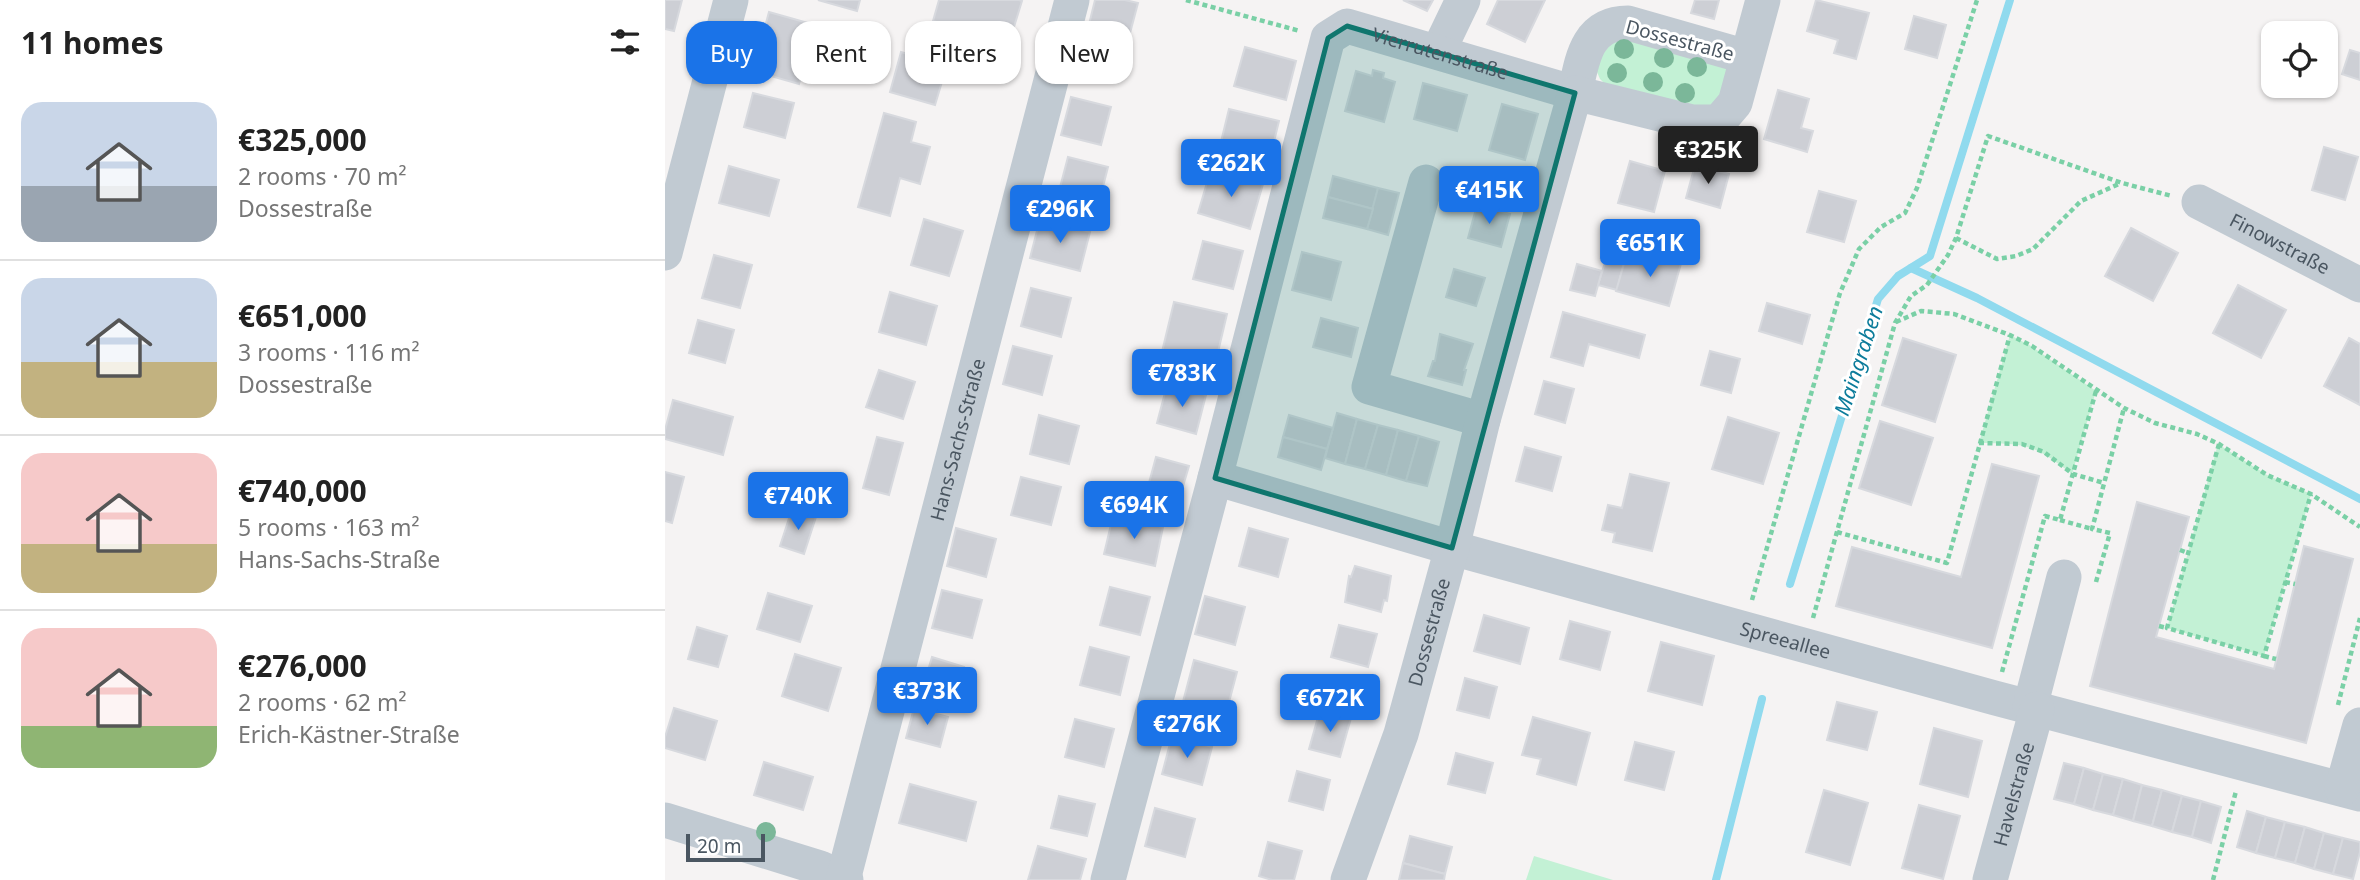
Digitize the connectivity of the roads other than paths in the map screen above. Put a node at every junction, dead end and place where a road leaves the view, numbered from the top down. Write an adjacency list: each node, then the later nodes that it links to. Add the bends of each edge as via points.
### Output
1 (731, 0): 10 (street)
2 (1072, 0): 20 (street, Hans-Sachs-Straße)
3 (1463, 0): 5 (street)
4 (1763, 0): 6 (street, Dossestraße)
5 (1438, 52): 7 (street, Vierrutenstraße); 13 (street, Vierrutenstraße, via 1347,26 1328,38)
6 (1747, 57): 7 (street, Dossestraße, via 1735,103 1715,122 1692,122); 7 (street, Dossestraße, via 1617,23 1590,42)
7 (1575, 93): 12 (street, Dossestraße)
8 (1426, 182): 12 (street, via 1369,387)
9 (2199, 202): 11 (street, Finowstraße)
10 (665, 253)
11 (2359, 282)
12 (1483, 420): 14 (street, Dossestraße)
13 (1215, 478): 14 (street, Spreeallee); 21 (street)
14 (1452, 548): 16 (street, Spreeallee); 22 (street, Dossestraße, via 1401,734)
15 (2079, 581): 16 (street, Havelstraße)
16 (2034, 708): 18 (street, Spreeallee); 23 (street, Havelstraße)
17 (2360, 724): 18 (street)
18 (2351, 791)
19 (665, 820): 20 (street, via 820,868)
20 (844, 880)
21 (1108, 880)
22 (1348, 880)
23 (1990, 880)

